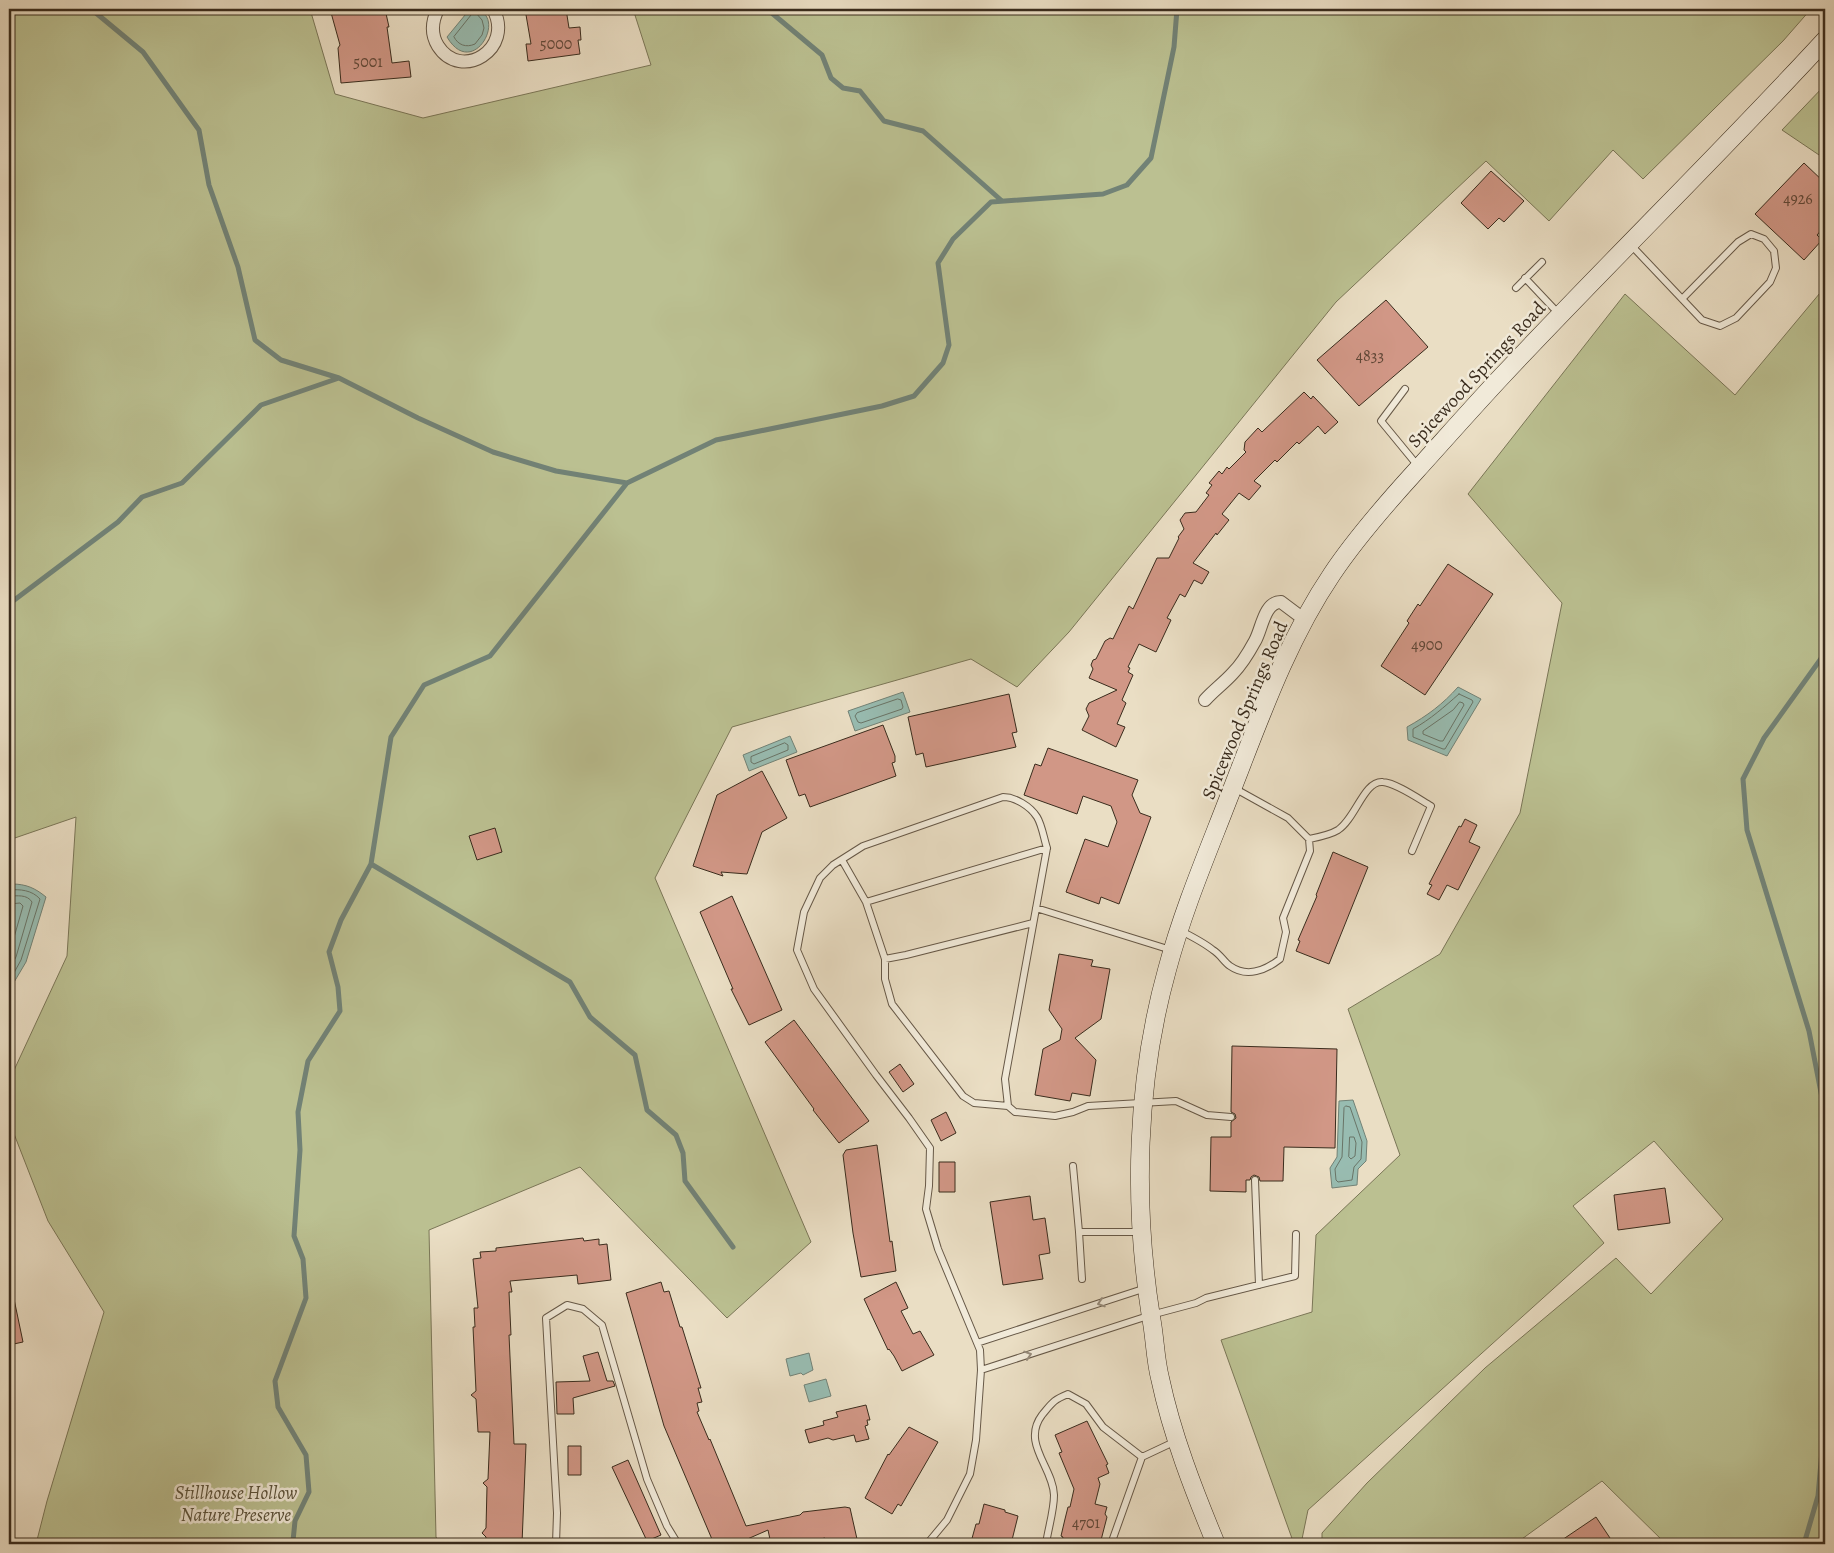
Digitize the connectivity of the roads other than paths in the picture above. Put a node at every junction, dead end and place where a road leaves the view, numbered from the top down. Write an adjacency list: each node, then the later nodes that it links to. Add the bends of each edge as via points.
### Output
1 (438, 9): 2 (street, via 433,19 435,41 441,50 460,61 482,57 493,46 499,30)
2 (493, 9)
3 (1825, 40): 4 (main road, Spicewood Springs Road)
4 (1629, 244): 8 (lane); 9 (main road, Spicewood Springs Road)
5 (1542, 262): 6 (lane)
6 (1525, 278): 7 (lane); 9 (lane)
7 (1516, 288)
8 (1682, 299): 8 (lane, via 1702,320 1720,326 1736,318 1770,282 1776,268 1774,251 1764,239 1751,234 1738,242)
9 (1560, 315): 11 (main road, Spicewood Springs Road)
10 (1405, 389): 11 (lane, via 1381,421)
11 (1419, 468): 12 (main road, Spicewood Springs Road, via 1363,532 1330,576)
12 (1305, 620): 13 (street, via 1282,602 1270,607 1241,664); 14 (main road, Spicewood Springs Road, via 1281,666)
13 (1205, 700)
14 (1232, 788): 15 (lane, via 1288,818); 22 (main road, Spicewood Springs Road)
15 (1309, 840): 17 (lane, via 1338,830 1353,815 1367,788 1375,782 1384,782 1431,806); 22 (lane, via 1310,851 1283,918 1286,932 1280,958 1269,967 1258,972 1242,971)
16 (1047, 848): 18 (lane, via 1037,817 1020,801 1003,797 863,846); 19 (lane); 20 (lane)
17 (1412, 851)
18 (842, 860): 19 (lane); 37 (lane, via 820,878 804,912 797,950 814,989 930,1148 926,1209 938,1249)
19 (866, 902): 24 (lane)
20 (1036, 908): 21 (lane); 23 (lane)
21 (1033, 922): 24 (lane); 26 (lane, via 1005,1079)
22 (1179, 930): 23 (main road, Spicewood Springs Road)
23 (1173, 950): 25 (main road, Spicewood Springs Road, via 1152,1036)
24 (885, 959): 26 (lane, via 892,1004 963,1096 974,1103)
25 (1143, 1102): 26 (lane, via 1088,1106 1055,1116 1015,1112); 27 (lane, via 1176,1101 1207,1115); 31 (main road, Spicewood Springs Road)
26 (1008, 1106)
27 (1231, 1117)
28 (1073, 1166): 30 (lane)
29 (1255, 1180): 34 (lane)
30 (1079, 1232): 31 (lane); 33 (lane)
31 (1142, 1232): 35 (main road, Spicewood Springs Road)
32 (1296, 1234): 34 (lane, via 1296,1276)
33 (1082, 1279)
34 (1259, 1285): 36 (lane)
35 (1148, 1288): 36 (main road, Spicewood Springs Road); 37 (lane, one-way to 37)
36 (1151, 1315): 38 (lane, one-way to 36); 39 (main road, Spicewood Springs Road, via 1159,1376)
37 (977, 1343): 38 (lane)
38 (981, 1370): 43 (lane, via 970,1474 947,1520)
39 (1178, 1441): 40 (lane); 46 (main road, Spicewood Springs Road)
40 (1142, 1457): 44 (lane, via 1103,1427 1086,1404 1068,1394 1054,1400 1036,1424 1035,1442 1054,1494); 45 (lane)
41 (556, 1544): 42 (lane, via 546,1318 567,1306 583,1309 602,1325 647,1479)
42 (678, 1544)
43 (928, 1544)
44 (1046, 1544)
45 (1111, 1544)
46 (1216, 1544)

